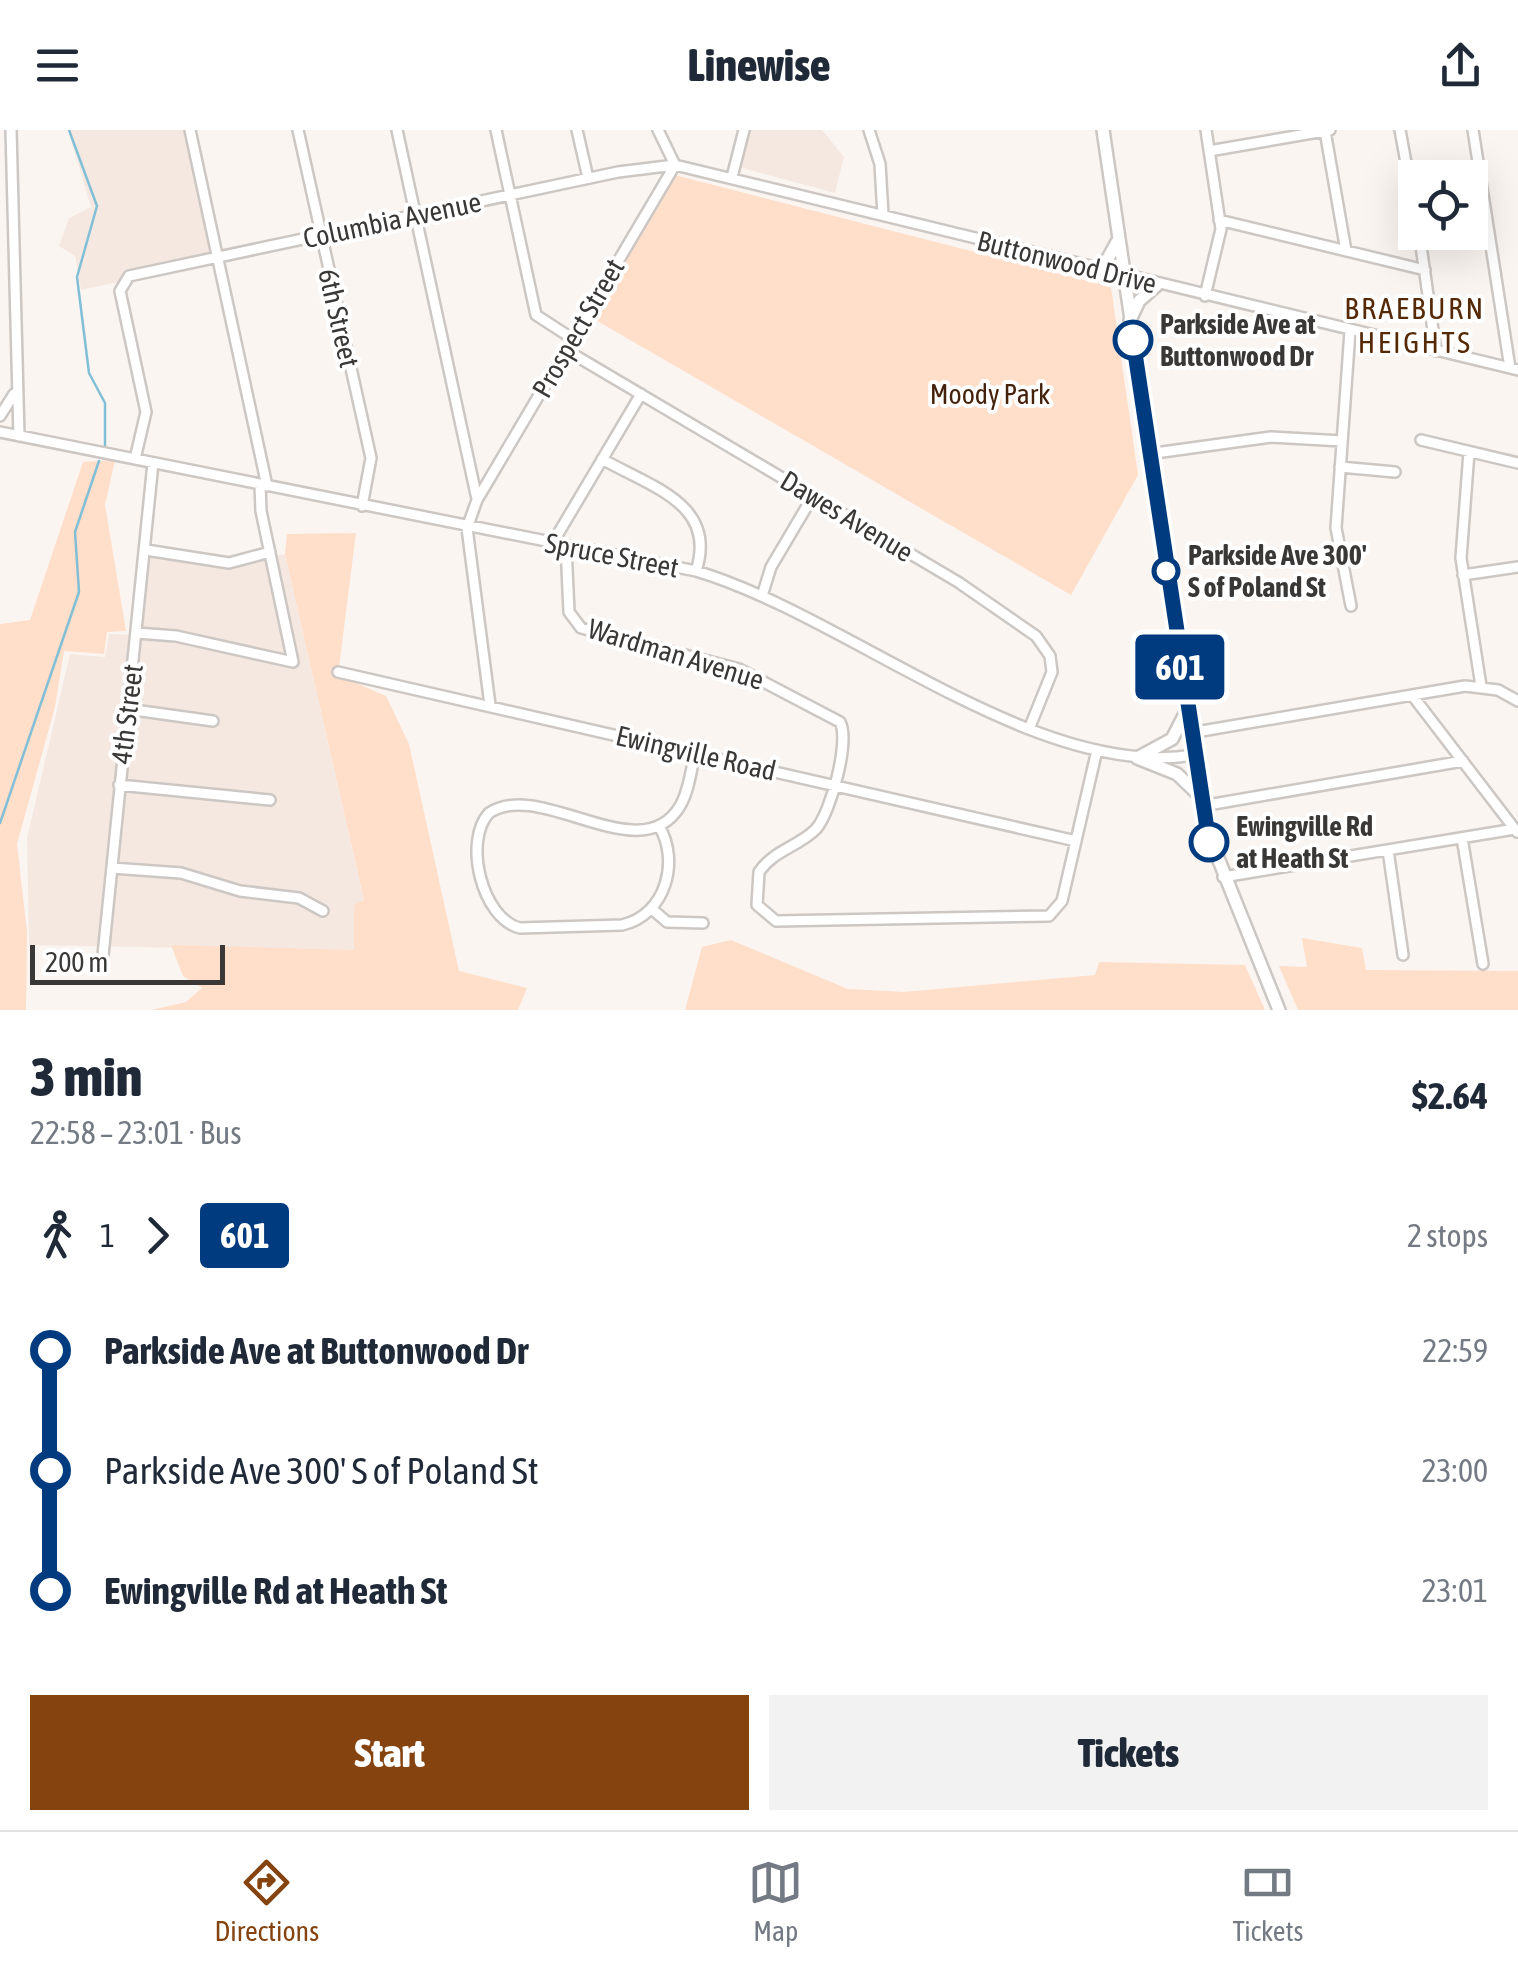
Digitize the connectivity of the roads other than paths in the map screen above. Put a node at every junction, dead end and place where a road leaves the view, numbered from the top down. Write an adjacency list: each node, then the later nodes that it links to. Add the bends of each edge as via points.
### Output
1 (11, 130): 39 (street)
2 (190, 130): 28 (street)
3 (298, 130): 24 (street, 6th Street)
4 (396, 130): 21 (street)
5 (496, 130): 20 (street)
6 (577, 130): 19 (street)
7 (658, 130): 17 (street)
8 (744, 130): 18 (street)
9 (869, 130): 22 (street, via 880,164)
10 (1103, 130): 25 (main road)
11 (1206, 130): 15 (street)
12 (1327, 130): 15 (street); 27 (street)
13 (1400, 130): 16 (street)
14 (1473, 130): 40 (street)
15 (1209, 152): 23 (street)
16 (1405, 160)
17 (675, 164): 18 (street, Buttonwood Drive); 19 (street, Columbia Avenue); 36 (street, Prospect Street)
18 (732, 177): 22 (street, Buttonwood Drive)
19 (588, 178): 20 (street, Columbia Avenue)
20 (510, 195): 21 (street, Columbia Avenue); 36 (street, via 536,315)
21 (415, 215): 24 (street, Columbia Avenue); 57 (street)
22 (883, 215): 29 (street, Buttonwood Drive)
23 (1220, 220): 27 (street); 33 (street)
24 (321, 235): 28 (street, Columbia Avenue); 58 (street, 6th Street, via 371,458)
25 (1118, 238): 29 (main road); 31 (main road)
26 (1422, 250): 30 (street)
27 (1346, 251): 30 (street)
28 (218, 257): 49 (street, Columbia Avenue, via 122,282 146,412); 55 (street)
29 (1095, 269): 31 (street, Buttonwood Drive)
30 (1425, 270): 38 (street)
31 (1124, 277): 32 (street, Buttonwood Drive); 34 (main road)
32 (1157, 285): 33 (street, Buttonwood Drive); 34 (main road)
33 (1205, 296): 35 (street, Buttonwood Drive)
34 (1130, 320): 48 (main road)
35 (1350, 330): 38 (street, Buttonwood Drive); 46 (street)
36 (573, 339): 37 (street, Prospect Street)
37 (566, 350): 41 (street, Dawes Avenue); 57 (street, Prospect Street)
38 (1436, 350): 40 (street, Buttonwood Drive)
39 (17, 352): 42 (street, via 13,402); 44 (street)
40 (1514, 369)
41 (641, 394): 50 (street); 56 (street, Dawes Avenue)
42 (0, 416)
43 (0, 432): 44 (street, Spruce Street)
44 (19, 436): 49 (street, Spruce Street)
45 (1421, 440): 47 (street)
46 (1342, 441): 48 (street, via 1271,437); 53 (street)
47 (1468, 452): 52 (street); 66 (street)
48 (1148, 454): 76 (main road)
49 (135, 459): 51 (street, Spruce Street)
50 (602, 459): 60 (street); 65 (street, via 693,514 703,537)
51 (152, 463): 55 (street, Spruce Street); 62 (street, 4th Street)
52 (1518, 463)
53 (1340, 468): 54 (street); 68 (street, via 1336,542)
54 (1396, 472)
55 (263, 485): 58 (street, Spruce Street); 63 (street)
56 (813, 496): 67 (street, via 771,567); 78 (street, Dawes Avenue, via 958,582 1042,642 1052,672)
57 (477, 500): 59 (street, Prospect Street)
58 (362, 506): 59 (street, Spruce Street)
59 (466, 528): 60 (street, Spruce Street); 74 (street)
60 (552, 544): 61 (street, Spruce Street)
61 (566, 546): 65 (street, Spruce Street); 85 (street, Wardman Avenue, via 569,612 581,628 739,669 835,717 845,741)
62 (146, 550): 63 (street, via 229,562); 69 (street, 4th Street)
63 (270, 552): 69 (street, via 293,662)
64 (1518, 567): 66 (street)
65 (696, 571): 67 (street, Spruce Street)
66 (1463, 575): 71 (street)
67 (762, 596): 78 (street, Spruce Street)
68 (1352, 606)
69 (137, 634): 75 (street, 4th Street)
70 (338, 672): 74 (street, Ewingville Road)
71 (1481, 686): 72 (street); 73 (street)
72 (1412, 695): 79 (street); 84 (street)
73 (1518, 701)
74 (490, 705): 81 (street, Ewingville Road)
75 (127, 708): 77 (street); 86 (street, 4th Street)
76 (1187, 710): 79 (main road); 83 (main road, via 1172,740)
77 (212, 721)
78 (1029, 729): 80 (street, Spruce Street)
79 (1190, 733): 82 (main road)
80 (1097, 750): 83 (street, Spruce Street); 92 (street)
81 (696, 753): 85 (street, Ewingville Road); 89 (street, via 681,804)
82 (1194, 755): 83 (street, Spruce Street); 88 (main road)
83 (1137, 758): 88 (main road, via 1177,774)
84 (1462, 761): 88 (street); 90 (street)
85 (833, 784): 92 (street, Ewingville Road); 92 (street, Wardman Avenue, via 826,814 813,832 779,850 759,872 755,898 768,917 786,923 1038,920 1055,912)
86 (119, 785): 87 (street); 94 (street, 4th Street)
87 (270, 800)
88 (1201, 801): 95 (main road)
89 (658, 826): 97 (street, via 670,859); 97 (street, via 633,830 510,804 489,813 476,841 490,904 512,926 622,925)
90 (1517, 831): 91 (street)
91 (1462, 838): 93 (street); 100 (street)
92 (1076, 841)
93 (1388, 850): 95 (street); 99 (street)
94 (112, 868): 96 (street, via 181,874 300,898); 101 (street, 4th Street)
95 (1223, 877): 102 (main road)
96 (323, 910)
97 (652, 910): 98 (street, via 673,924)
98 (703, 923)
99 (1403, 954)
100 (1484, 964)
101 (102, 965)
102 (1279, 1010)

